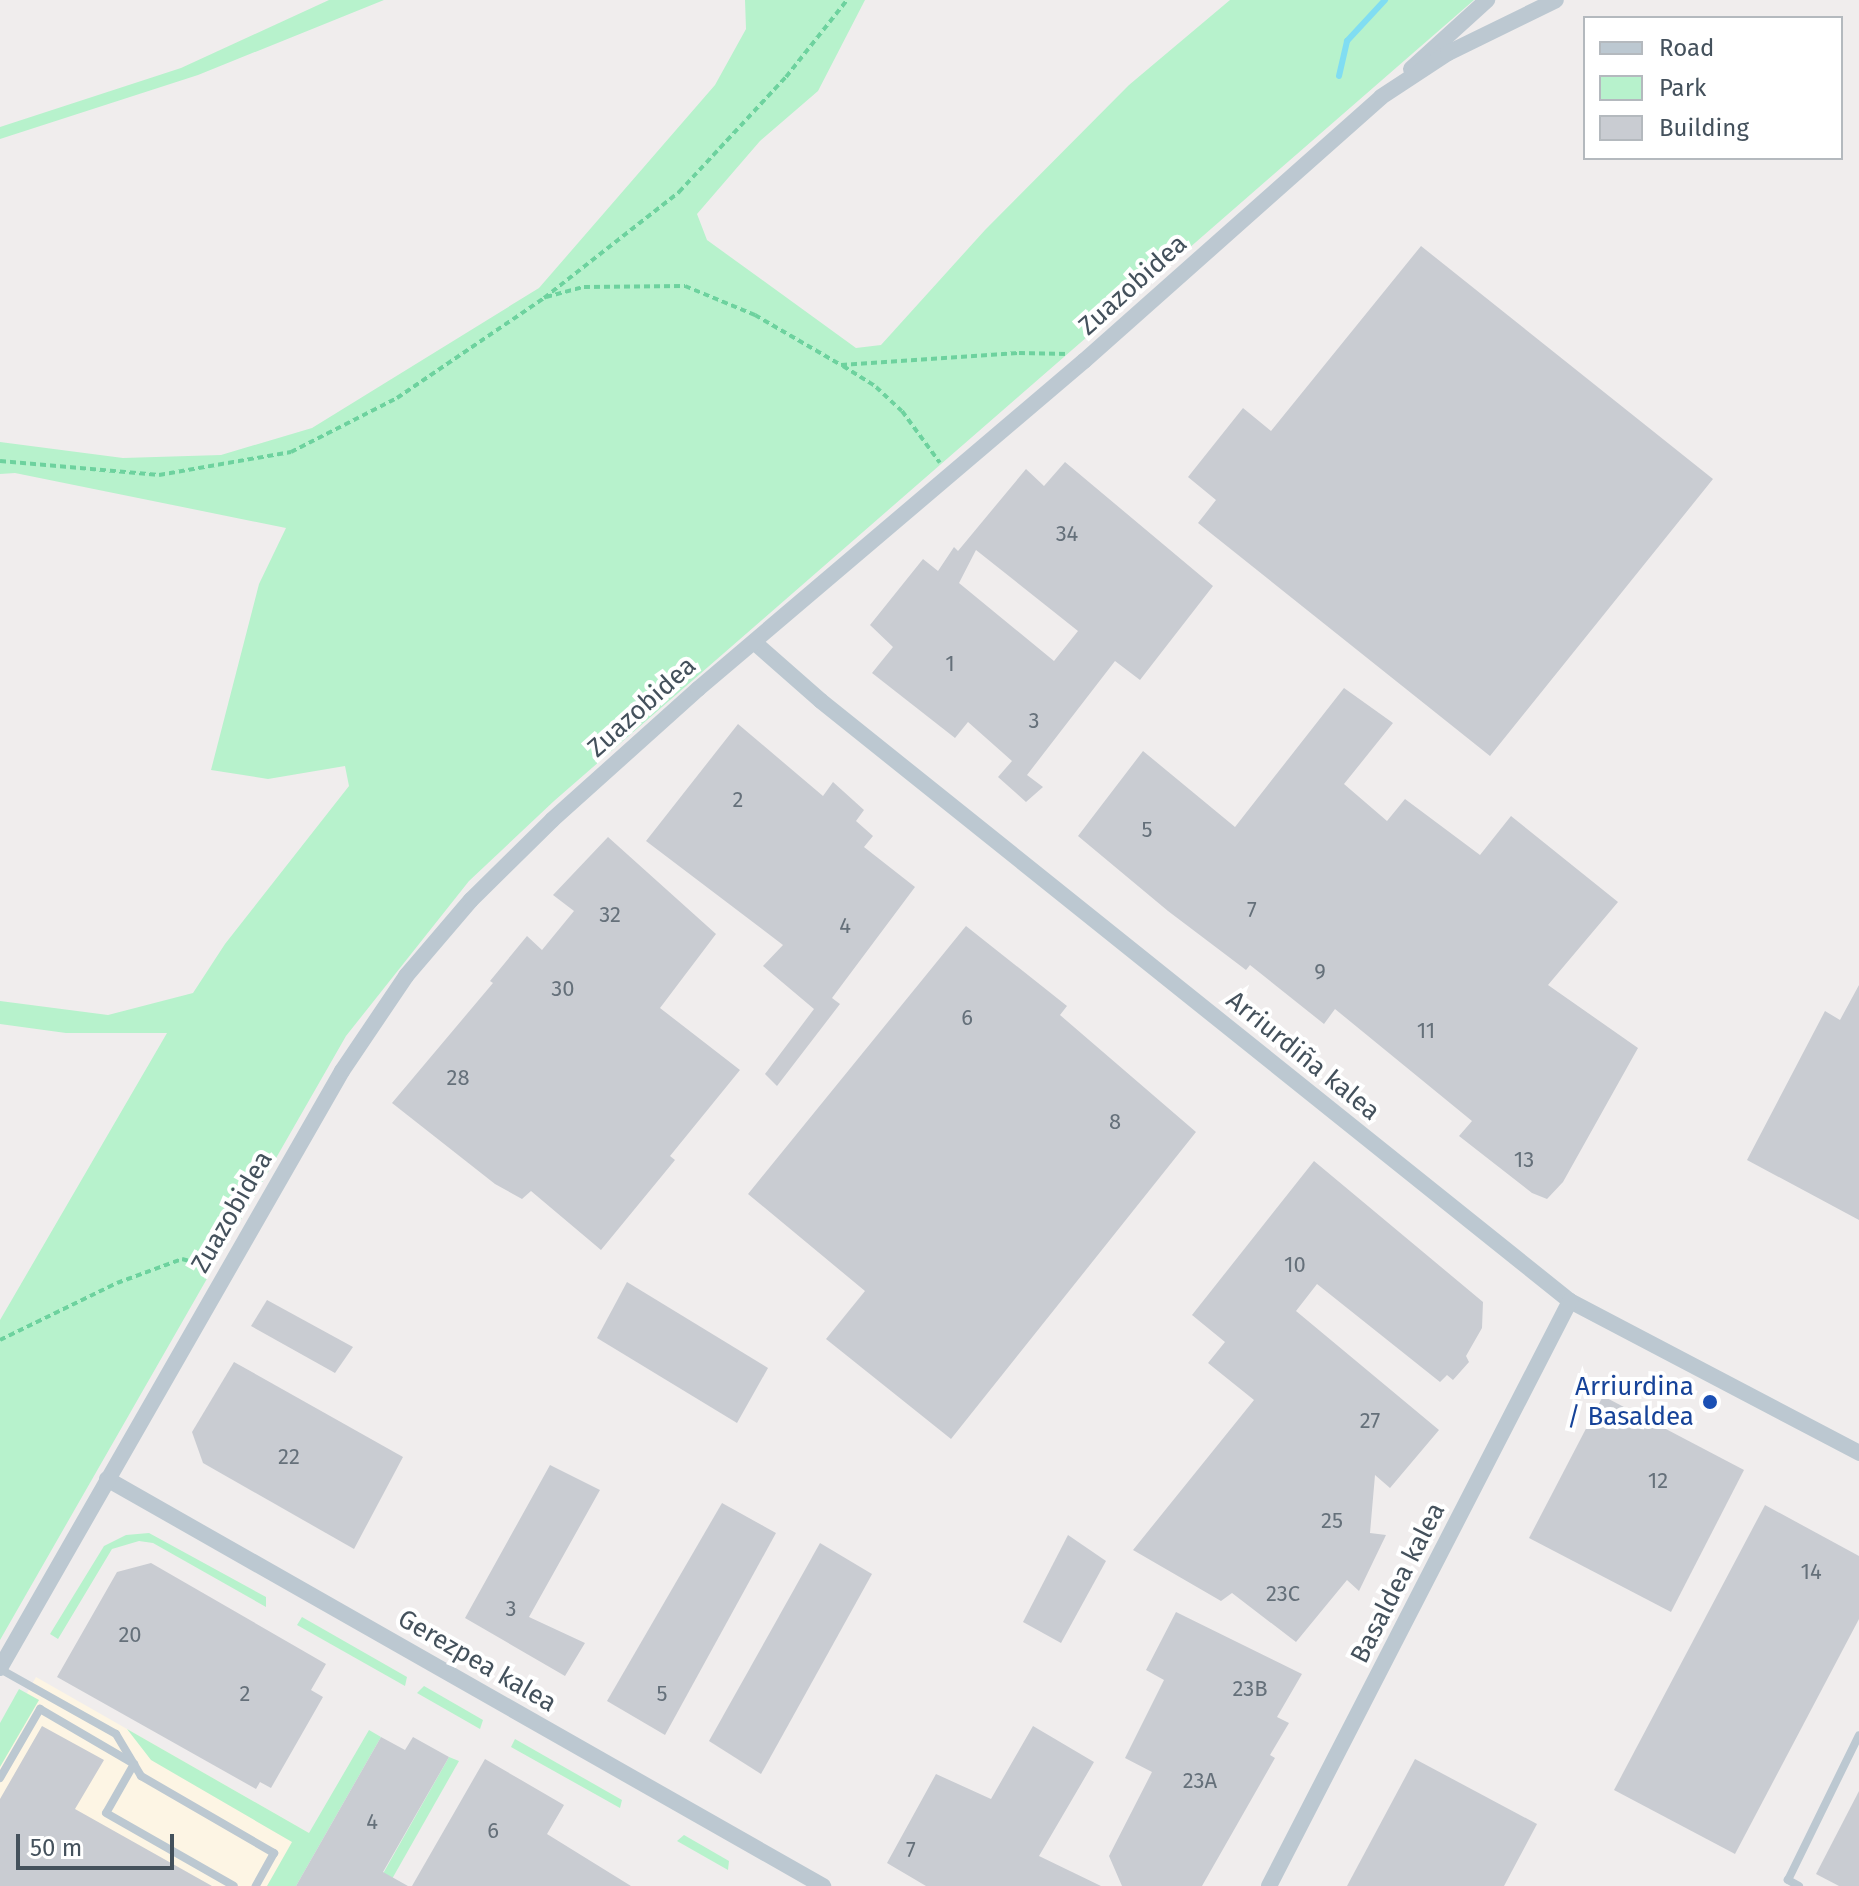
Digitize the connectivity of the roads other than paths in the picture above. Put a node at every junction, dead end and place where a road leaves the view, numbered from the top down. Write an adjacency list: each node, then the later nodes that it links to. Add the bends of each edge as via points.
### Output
1 (1487, 0): 3 (street)
2 (1556, 0): 3 (street, Zuazobidea, via 1448,53)
3 (1381, 97): 4 (street, Zuazobidea, via 1084,361)
4 (754, 642): 5 (street, Arriurdiña kalea); 7 (street, Zuazobidea, via 552,820 471,900 406,976 342,1071)
5 (1570, 1301): 6 (street, Arriurdiña kalea); 15 (street, Basaldea kalea)
6 (1859, 1453)
7 (107, 1479): 8 (street, Zuazobidea); 14 (street, Gerezpea kalea)
8 (0, 1668): 10 (lane, via 116,1734)
9 (1859, 1735): 16 (lane, via 1788,1880)
10 (134, 1764): 11 (lane, via 40,1709); 12 (lane, via 106,1813); 13 (lane, via 141,1776 274,1853)
11 (0, 1778)
12 (234, 1886)
13 (256, 1886)
14 (823, 1886)
15 (1269, 1886)
16 (1799, 1886)

